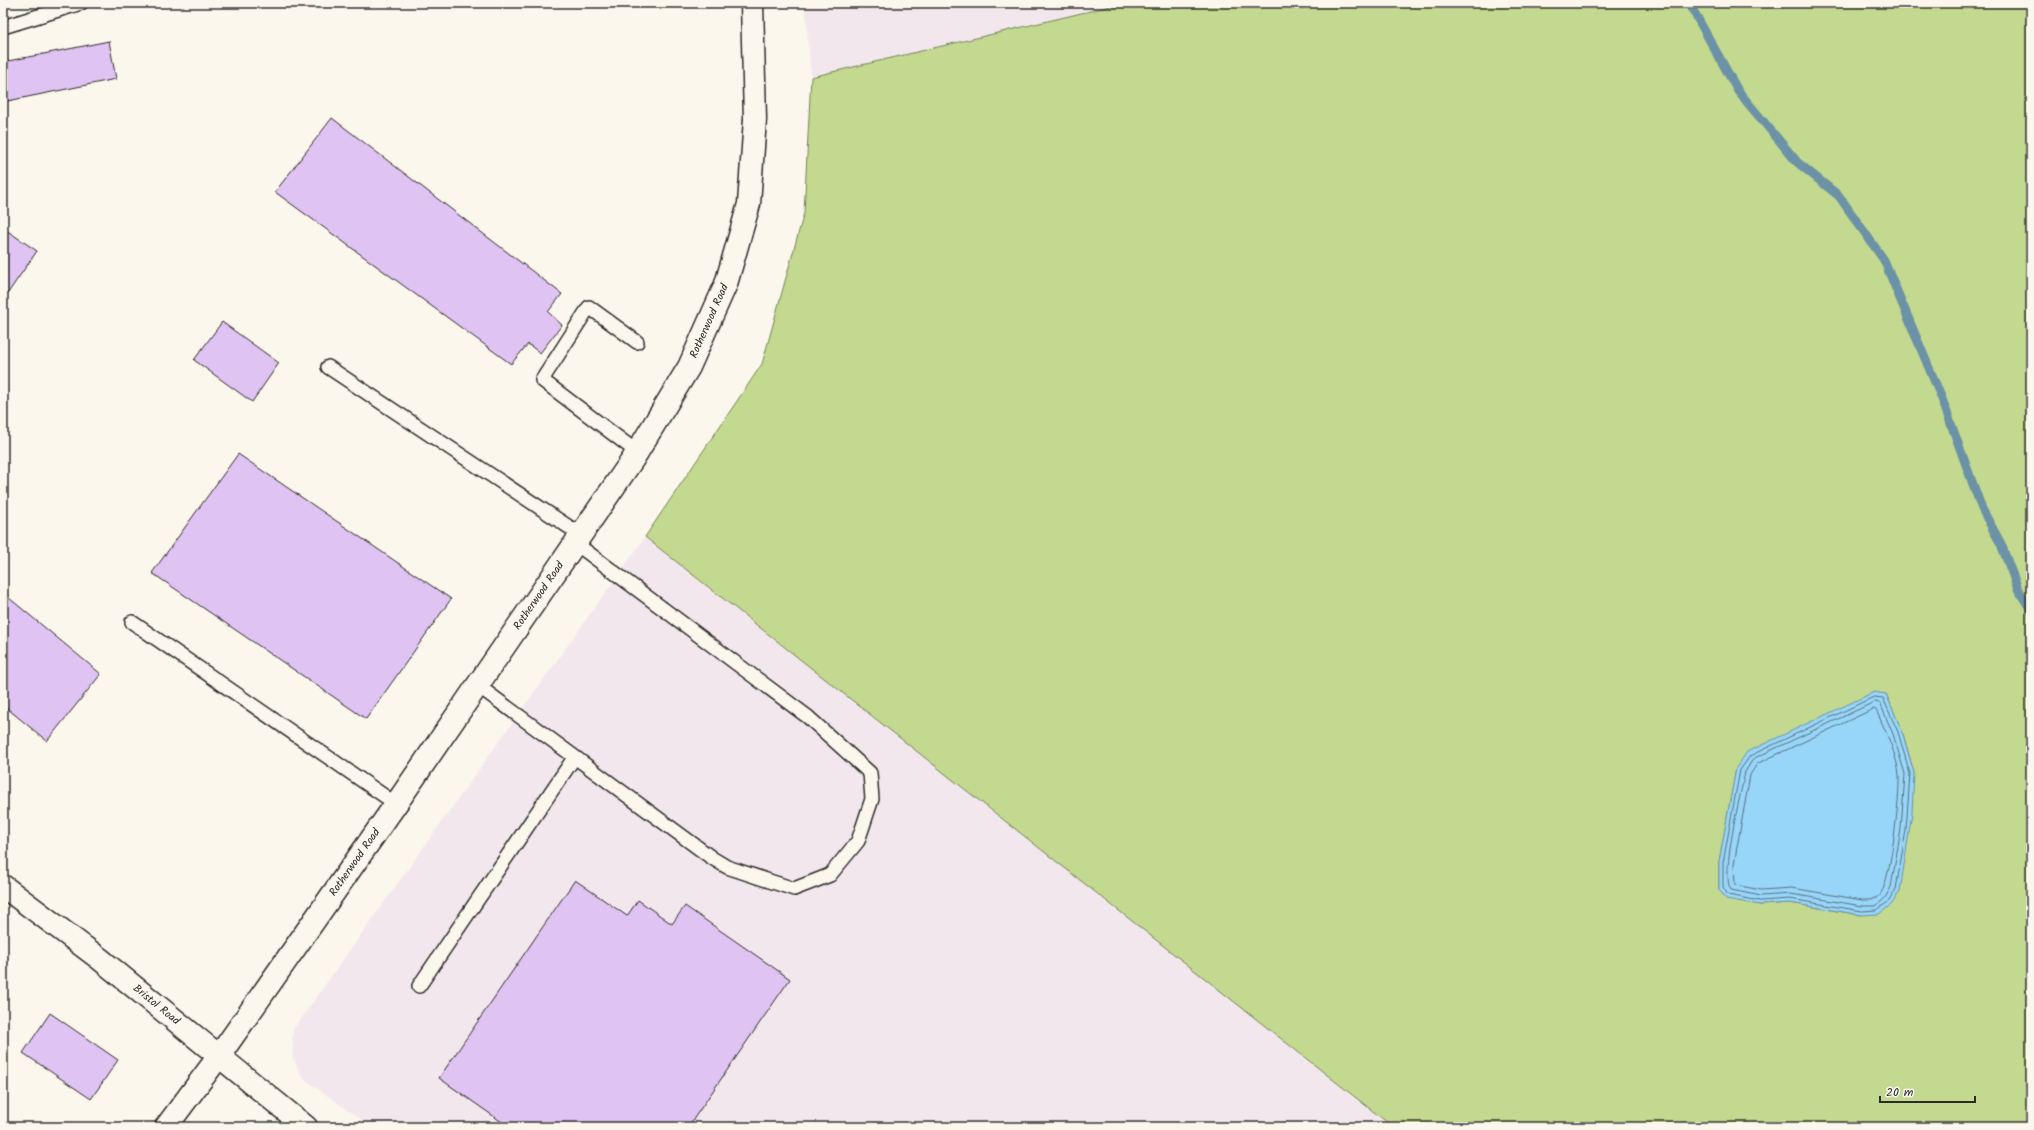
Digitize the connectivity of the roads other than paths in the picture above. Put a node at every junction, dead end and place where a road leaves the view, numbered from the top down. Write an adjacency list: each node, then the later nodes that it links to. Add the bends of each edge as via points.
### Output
1 (81, 3): 3 (lane)
2 (752, 3): 6 (street, Rotherwood Road, via 755,119 749,204 726,284 695,353)
3 (3, 27)
4 (637, 342): 6 (lane, via 589,307 542,380)
5 (328, 367): 7 (lane)
6 (637, 452): 7 (street, Rotherwood Road)
7 (578, 539): 9 (street, Rotherwood Road); 10 (lane, via 808,717 870,773 872,800 858,841 830,875 794,889 727,867)
8 (132, 622): 11 (lane)
9 (477, 685): 10 (lane); 11 (street, Rotherwood Road)
10 (574, 758): 13 (lane)
11 (396, 804): 14 (street, Rotherwood Road)
12 (3, 886): 14 (street, Bristol Road)
13 (419, 986)
14 (219, 1056): 15 (street, Rotherwood Road); 16 (street, Bristol Road)
15 (166, 1127)
16 (306, 1127)

